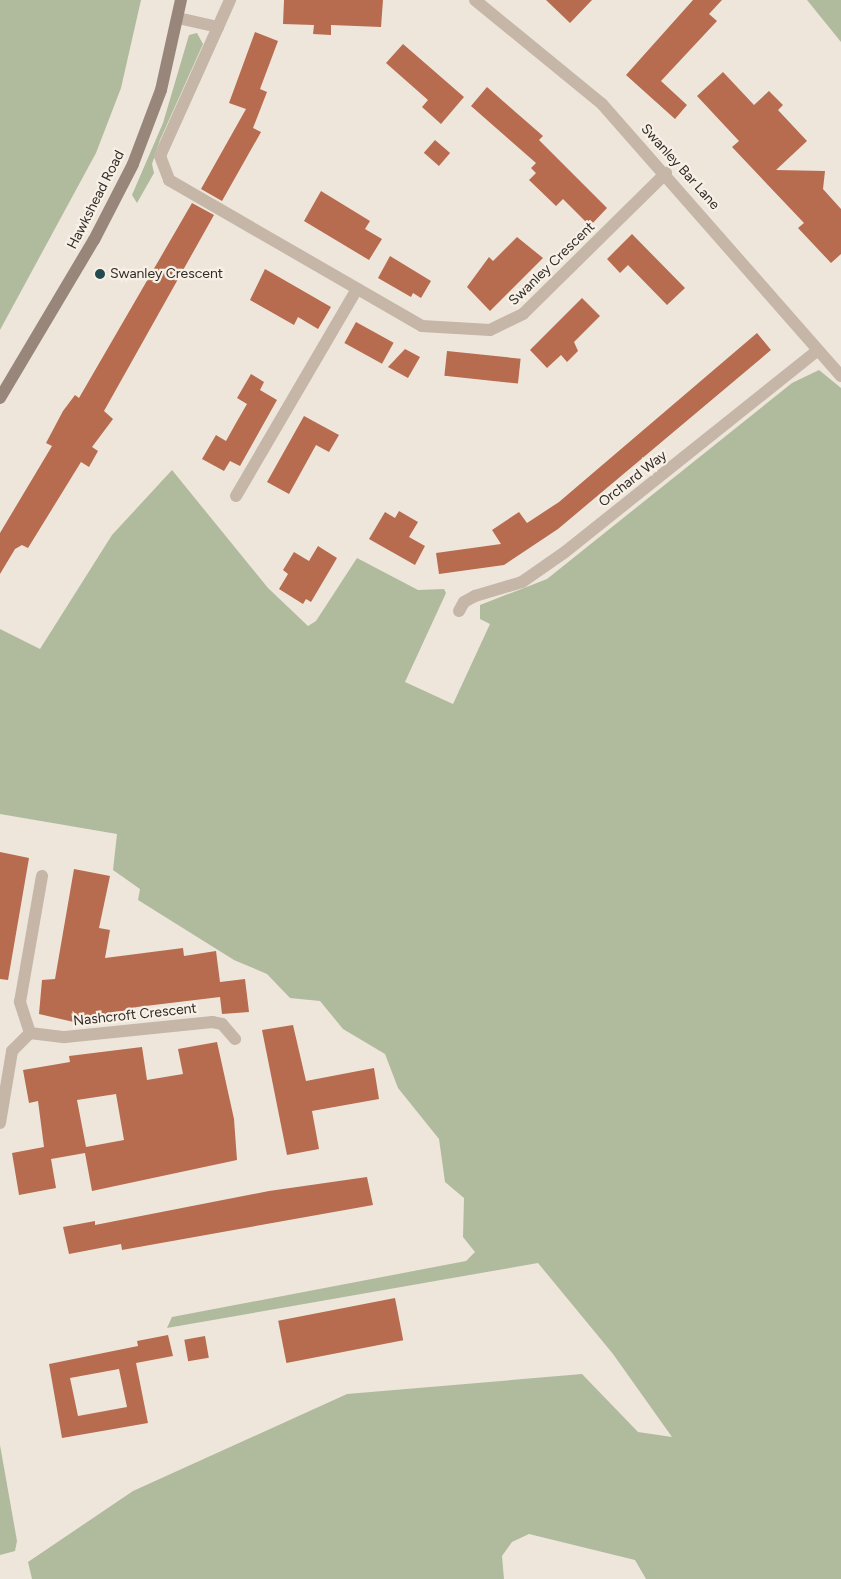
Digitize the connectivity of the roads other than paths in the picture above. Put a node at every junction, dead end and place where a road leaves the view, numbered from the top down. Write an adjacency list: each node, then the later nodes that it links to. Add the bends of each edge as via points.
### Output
1 (180, 0): 4 (street, Hawkshead Road)
2 (230, 0): 5 (street, Swanley Crescent)
3 (475, 0): 6 (street, Swanley Bar Lane, via 574,77)
4 (178, 18): 5 (street); 10 (street, Hawkshead Road, via 161,90 132,164 90,248)
5 (218, 27): 7 (street, Swanley Crescent, via 160,156 162,171 169,180)
6 (666, 173): 7 (street, Swanley Crescent, via 523,314 507,324 490,330 436,330); 8 (street, Swanley Bar Lane)
7 (357, 289): 11 (street)
8 (817, 352): 9 (street, Swanley Bar Lane); 12 (street, Orchard Way, via 565,552 522,582 464,602)
9 (841, 376)
10 (0, 398)
11 (236, 496)
12 (459, 611)
13 (42, 876): 14 (street, via 20,1002)
14 (30, 1033): 15 (street, Nashcroft Crescent, via 64,1037 212,1022 222,1024); 16 (street, via 12,1051)
15 (235, 1039)
16 (0, 1123)

